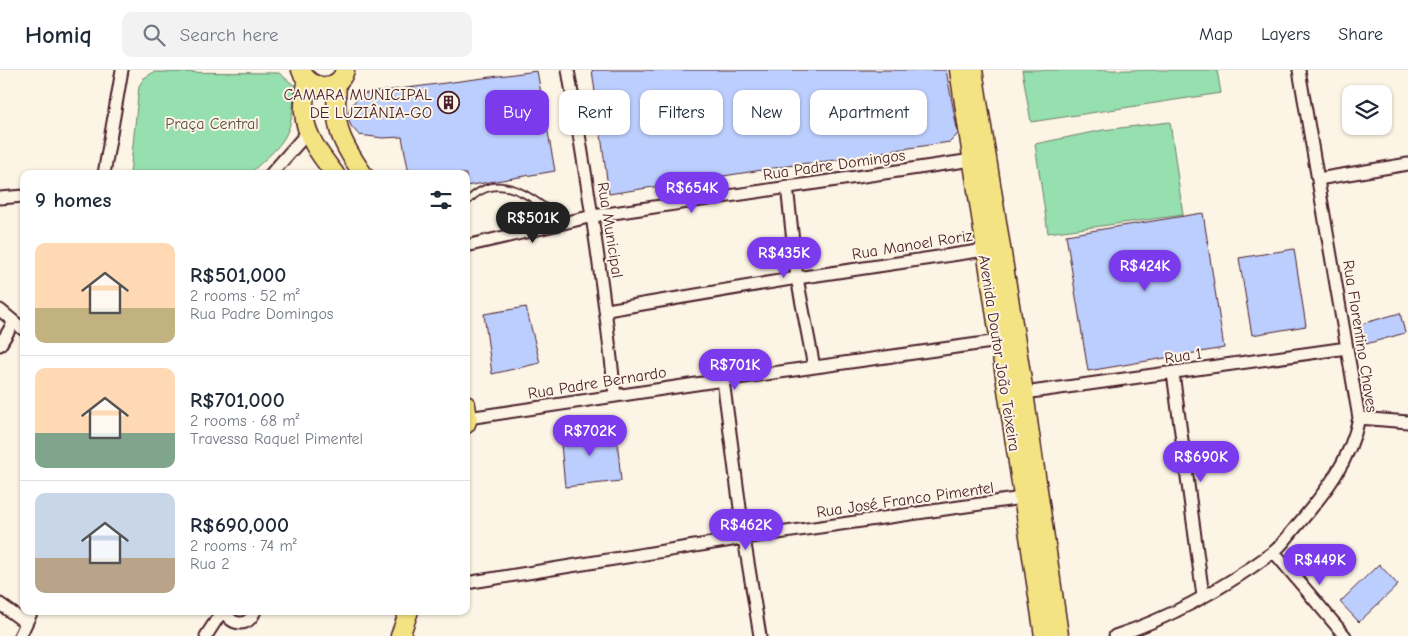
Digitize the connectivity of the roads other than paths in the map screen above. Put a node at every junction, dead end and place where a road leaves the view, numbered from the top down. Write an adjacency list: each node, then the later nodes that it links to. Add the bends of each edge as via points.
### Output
1 (122, 70): 11 (street)
2 (568, 70): 20 (street, Rua Municipal)
3 (959, 70): 9 (main road, Avenida Doutor João Teixeira)
4 (973, 70): 9 (main road, Avenida Doutor João Teixeira)
5 (1299, 70): 15 (street, Rua Florentino Chaves)
6 (304, 76): 7 (main road, via 316,86 327,87); 8 (main road, via 304,112)
7 (341, 76): 14 (main road, via 337,124 343,145)
8 (308, 132): 12 (street); 13 (main road)
9 (979, 159): 16 (street, Rua Padre Domingos); 23 (main road, Avenida Doutor João Teixeira); 29 (main road, Avenida Doutor João Teixeira)
10 (1408, 164): 15 (street)
11 (105, 170)
12 (275, 170)
13 (332, 170)
14 (360, 170)
15 (1318, 179): 31 (street, Rua Florentino Chaves)
16 (787, 186): 20 (street, Rua Padre Domingos); 24 (street)
17 (20, 196): 18 (street)
18 (0, 198)
19 (470, 199): 21 (lane, via 484,189 511,187)
20 (593, 216): 21 (street, Rua Padre Domingos); 26 (street, Rua Municipal)
21 (565, 222): 22 (street, Rua Padre Domingos)
22 (470, 245)
23 (985, 250): 24 (street, Rua Manoel Roriz); 29 (main road, Avenida Doutor João Teixeira)
24 (798, 278): 26 (street, Rua Manoel Roriz); 32 (street)
25 (0, 310): 27 (street)
26 (607, 310): 36 (street, Rua Municipal)
27 (14, 322): 28 (street); 30 (street)
28 (20, 327)
29 (1007, 340): 32 (street, Rua Padre Bernardo); 35 (main road, Avenida Doutor João Teixeira); 40 (main road, Avenida Doutor João Teixeira)
30 (0, 345)
31 (1347, 348): 33 (street, Rua 1); 38 (street, Rua Florentino Chaves)
32 (814, 367): 34 (street, Rua Padre Bernardo)
33 (1173, 373): 35 (street, Rua 1); 44 (street)
34 (723, 380): 36 (street, Rua Padre Bernardo); 41 (street)
35 (1024, 393): 56 (main road, Avenida Doutor João Teixeira)
36 (615, 396): 37 (street, Rua Padre Bernardo)
37 (470, 416)
38 (1359, 418): 39 (street); 42 (street, Rua Florentino Chaves, via 1342,468)
39 (1408, 422)
40 (1022, 498): 41 (street, Rua José Franco Pimentel); 56 (main road, Avenida Doutor João Teixeira)
41 (744, 538): 43 (street, Rua José Franco Pimentel); 55 (street)
42 (1274, 552): 44 (street, Rua Florentino Chaves); 58 (street)
43 (470, 583)
44 (1203, 596): 57 (street, Rua Florentino Chaves, via 1175,614)
45 (0, 604): 51 (street)
46 (30, 615): 51 (street)
47 (220, 615): 53 (street)
48 (226, 615): 49 (street, via 238,623)
49 (255, 615)
50 (408, 615): 54 (main road)
51 (26, 623): 52 (street)
52 (20, 636)
53 (206, 636)
54 (400, 636)
55 (760, 636)
56 (1052, 636)
57 (1115, 636)
58 (1345, 636)

